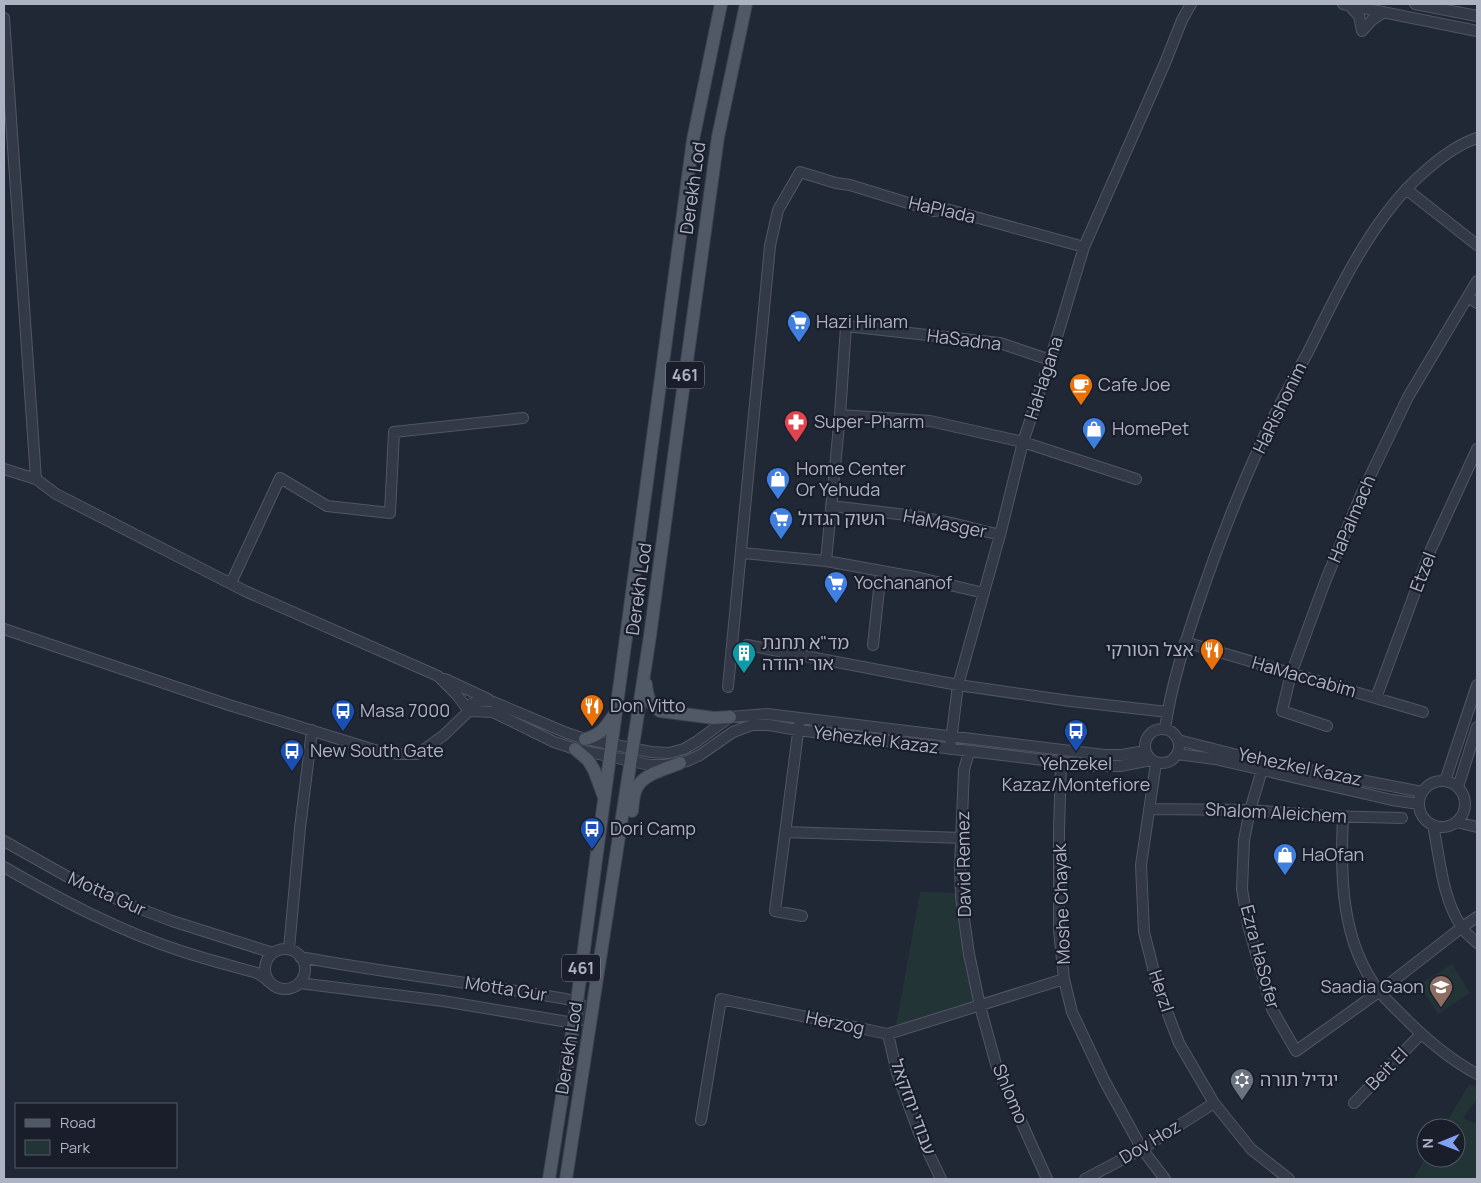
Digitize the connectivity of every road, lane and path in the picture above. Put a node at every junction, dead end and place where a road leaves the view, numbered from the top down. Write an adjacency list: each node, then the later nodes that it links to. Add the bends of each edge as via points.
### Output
1 (721, 4): 46 (main road, Derekh Lod / 461, via 693,140)
2 (746, 4): 38 (main road, Derekh Lod / 461, via 718,137)
3 (1181, 4): 10 (street, HaHagana)
4 (1191, 4): 10 (street, HaHagana)
5 (1346, 4): 7 (street); 7 (street, via 1359,16 1362,31)
6 (1415, 4): 8 (street)
7 (1384, 12): 11 (street)
8 (1477, 16)
9 (4, 18): 26 (street)
10 (1182, 20): 15 (street, HaHagana)
11 (1477, 31)
12 (1477, 138): 13 (street, HaRishonim, via 1444,156)
13 (1406, 189): 14 (street); 35 (street, HaRishonim, via 1358,255 1262,442 1213,562)
14 (1477, 245)
15 (1084, 247): 19 (street, HaHagana); 29 (street, HaPlada, via 946,209 934,211 800,172 778,210 770,246)
16 (1477, 281): 17 (street, HaPalmach)
17 (1468, 297): 18 (street); 39 (street, HaPalmach, via 1408,397 1361,495)
18 (1477, 303)
19 (1050, 360): 20 (street, HaSadna, via 1000,342 846,326); 22 (street, HaHagana)
20 (840, 415): 22 (street, via 930,421); 27 (street)
21 (523, 418): 32 (street, via 394,432 390,513 327,506 280,478)
22 (1023, 442): 25 (street); 28 (street, HaHagana)
23 (1477, 450): 44 (street, Etzel, via 1431,549)
24 (4, 469): 26 (street)
25 (1136, 479)
26 (36, 480): 32 (street, via 56,494)
27 (831, 506): 28 (street, HaMasger, via 915,516); 30 (street)
28 (1000, 535): 33 (street, HaHagana)
29 (742, 553): 30 (street); 43 (street)
30 (826, 561): 31 (street)
31 (882, 571): 33 (street); 37 (street)
32 (231, 583): 40 (street)
33 (984, 592): 41 (street, HaHagana)
34 (4, 629): 55 (street)
35 (1185, 642): 39 (street, HaMaccabim); 48 (street, HaRishonim)
36 (748, 645): 41 (street)
37 (873, 645)
38 (647, 658): 50 (main road, via 649,700 660,711); 60 (main road, Derekh Lod / 461)
39 (1291, 674): 44 (street, HaMaccabim); 52 (street, HaPalmach, via 1282,711)
40 (438, 676): 45 (street); 47 (street)
41 (958, 685): 48 (street); 57 (street, HaHagana)
42 (1477, 685): 71 (street)
43 (728, 687)
44 (1376, 698): 49 (street, HaMaccabim)
45 (491, 701): 47 (street, via 471,704); 58 (street)
46 (617, 710): 58 (main road, via 604,729); 63 (main road, Derekh Lod / 461)
47 (468, 711): 55 (street, via 444,735 418,754 378,751); 61 (street, via 493,712)
48 (1168, 712): 54 (street, HaRishonim)
49 (1423, 712)
50 (730, 717): 51 (street, Yehezkel Kazaz, via 767,714); 60 (street, via 684,749 669,753)
51 (800, 719): 56 (street); 57 (street, Yehezkel Kazaz)
52 (1327, 726)
53 (1477, 727): 72 (street)
54 (1166, 729): 59 (street); 66 (street, via 1159,728 1145,739)
55 (312, 730): 91 (street)
56 (798, 730): 62 (street, Yehezkel Kazaz); 68 (street, Yehezkel Kazaz, via 752,725 733,732 700,755); 83 (street)
57 (952, 737): 62 (street, HaHagana); 66 (street, Yehezkel Kazaz)
58 (585, 739): 63 (street)
59 (1178, 740): 65 (street); 73 (street, Yehezkel Kazaz, via 1253,759)
60 (633, 748): 63 (street); 67 (main road, Derekh Lod / 461)
61 (575, 749): 63 (street); 74 (main road, via 588,760)
62 (950, 749): 64 (street, Yehezkel Kazaz)
63 (612, 751): 67 (street, Yehezkel Kazaz); 74 (main road, Derekh Lod / 461)
64 (969, 752): 69 (street, Yehezkel Kazaz); 84 (street, David Remez, via 964,770)
65 (1177, 754): 66 (street, via 1166,763); 70 (street, Yehezkel Kazaz, via 1216,758)
66 (1150, 758): 69 (street, Yehezkel Kazaz, via 1120,766); 76 (street, Herzl)
67 (630, 762): 68 (street, Yehezkel Kazaz, via 650,765); 94 (main road, Derekh Lod / 461)
68 (680, 763): 94 (main road, via 650,775 637,787 617,902)
69 (1061, 763): 95 (street, Moshe Chayak, via 1059,931)
70 (1262, 770): 75 (street, Yehezkel Kazaz); 77 (street, Ezra HaSofer)
71 (1445, 781): 72 (street); 73 (street, via 1432,783)
72 (1458, 787): 80 (street, via 1466,805)
73 (1422, 792): 75 (street)
74 (605, 799): 99 (main road, Derekh Lod / 461)
75 (1419, 804): 81 (street, via 1423,817)
76 (1149, 809): 77 (street, Shalom Aleichem); 106 (street, Herzl, via 1141,865 1144,932 1158,988 1179,1043)
77 (1250, 810): 78 (street, Shalom Aleichem); 98 (street, Ezra HaSofer, via 1244,840 1242,889 1248,925 1272,1009 1296,1051)
78 (1343, 817): 79 (street, Shalom Aleichem); 98 (street, via 1343,896 1361,962)
79 (1402, 818)
80 (1458, 822): 81 (street, via 1448,827); 82 (street)
81 (1433, 826): 89 (street, via 1442,876)
82 (1477, 827)
83 (785, 832): 84 (street); 87 (street, via 775,911)
84 (962, 838): 100 (street, David Remez, via 961,896)
85 (4, 842): 92 (street, Motta Gur, via 68,877 130,905)
86 (4, 867): 96 (street, Motta Gur, via 45,891 128,931 183,952 258,973)
87 (802, 916)
88 (1477, 917): 89 (street)
89 (1461, 928): 90 (street); 98 (street)
90 (1477, 943)
91 (289, 949): 92 (street); 93 (street)
92 (273, 953): 96 (street, via 265,967)
93 (300, 956): 97 (street, via 305,968); 99 (street, Motta Gur)
94 (599, 975): 101 (main road, Derekh Lod / 461)
95 (1064, 979): 100 (street, Herzog); 109 (street, Moshe Chayak, via 1072,1012)
96 (269, 982): 97 (street, via 283,989)
97 (300, 983): 102 (street, Motta Gur, via 443,1001)
98 (1380, 991): 104 (street)
99 (577, 1001): 101 (street); 102 (main road, Derekh Lod / 461)
100 (980, 1006): 103 (street, Herzog); 113 (street, Shlomo, via 998,1068)
101 (592, 1015): 102 (street); 111 (main road, Derekh Lod / 461)
102 (574, 1023): 110 (main road, Derekh Lod / 461)
103 (888, 1034): 108 (street, Herzog, via 721,999); 112 (street, עבודי יחזקאל, via 897,1073 919,1133)
104 (1421, 1034): 105 (street, via 1461,1066); 107 (street, Beit El)
105 (1477, 1074)
106 (1214, 1103): 109 (street, Dov Hoz); 116 (street, Herzl, via 1251,1149)
107 (1354, 1103)
108 (701, 1120)
109 (1142, 1149): 114 (street, Dov Hoz); 115 (street, Moshe Chayak)
110 (549, 1179)
111 (566, 1179)
112 (941, 1179)
113 (1047, 1179)
114 (1085, 1179)
115 (1165, 1179)
116 (1289, 1179)

